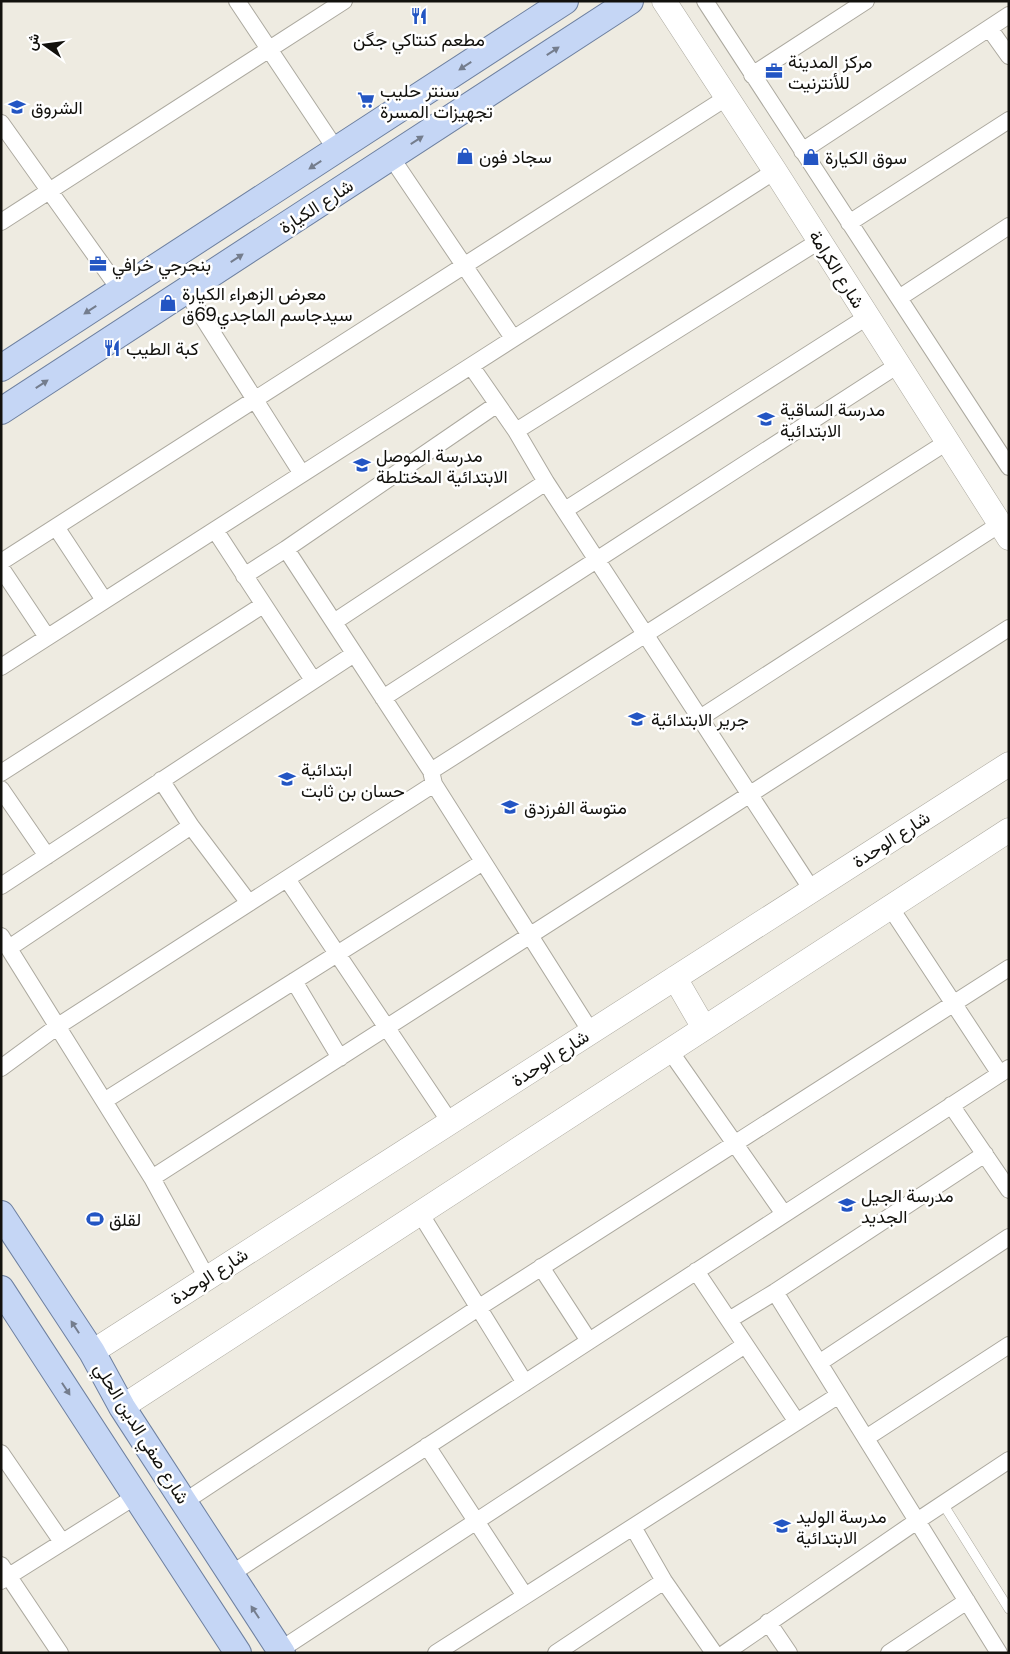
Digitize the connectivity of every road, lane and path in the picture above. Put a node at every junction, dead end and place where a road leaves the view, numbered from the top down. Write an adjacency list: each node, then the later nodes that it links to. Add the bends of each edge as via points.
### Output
1 (237, 1): 10 (street)
2 (344, 1): 10 (street)
3 (565, 1): 16 (main road, شارع الكيارة, one-way to 16)
4 (630, 1): 18 (main road, شارع الكيارة, one-way to 4)
5 (664, 1): 13 (street, شارع الكرامة)
6 (705, 1): 12 (street, شارع الكرامة)
7 (866, 1): 12 (street)
8 (1009, 15): 9 (street)
9 (989, 28): 11 (street); 17 (street)
10 (269, 50): 16 (street); 20 (street)
11 (1009, 56)
12 (752, 75): 17 (street, شارع الكرامة)
13 (726, 98): 19 (street, شارع الكرامة); 26 (street)
14 (1009, 120): 22 (street)
15 (1, 123): 20 (street)
16 (337, 150): 25 (main road, شارع الكيارة, one-way to 25)
17 (802, 150): 22 (street, شارع الكرامة)
18 (391, 157): 26 (street); 27 (main road, شارع الكيارة, one-way to 18)
19 (775, 171): 24 (street, شارع الكرامة); 32 (street)
20 (50, 191): 21 (street); 28 (street)
21 (1, 222)
22 (850, 223): 30 (street, شارع الكرامة)
23 (1009, 226): 30 (street)
24 (819, 241): 31 (street, شارع الكرامة); 39 (street)
25 (193, 244): 27 (main road); 28 (main road, شارع الكيارة)
26 (463, 266): 32 (street); 36 (street)
27 (212, 274): 29 (main road, شارع الكيارة)
28 (120, 290): 35 (main road, شارع الكيارة, one-way to 35)
29 (186, 290): 36 (street); 38 (main road, شارع الكيارة, one-way to 29)
30 (899, 298): 41 (street, شارع الكرامة)
31 (867, 317): 33 (street, شارع الكرامة); 44 (street)
32 (513, 338): 34 (street)
33 (898, 365): 40 (street, شارع الكرامة); 49 (street)
34 (470, 366): 37 (street); 42 (street)
35 (1, 368)
36 (255, 399): 42 (street); 45 (street)
37 (496, 405): 39 (street); 48 (street)
38 (1, 411)
39 (516, 431): 43 (street)
40 (947, 442): 47 (street, شارع الكرامة); 57 (street)
41 (1009, 467)
42 (302, 474): 46 (street)
43 (546, 482): 44 (street); 55 (street)
44 (565, 510): 49 (street)
45 (56, 527): 50 (street); 53 (street)
46 (215, 530): 52 (street); 53 (street)
47 (1004, 531): 63 (street)
48 (286, 549): 52 (street); 55 (street)
49 (597, 560): 57 (street); 62 (street)
50 (1, 562)
51 (1, 568): 58 (street)
52 (244, 576): 54 (street)
53 (104, 600): 58 (street)
54 (263, 605): 61 (street); 65 (street)
55 (334, 622): 59 (street)
56 (1009, 628): 69 (street)
57 (645, 634): 63 (street); 66 (street)
58 (48, 637): 60 (street)
59 (354, 654): 61 (street); 62 (street)
60 (1, 667)
61 (313, 680): 67 (street)
62 (383, 698): 66 (street)
63 (700, 718): 69 (street)
64 (1009, 764): 76 (street, شارع الوحدة)
65 (1, 773)
66 (432, 777): 73 (street); 74 (street)
67 (161, 780): 70 (street); 72 (street)
68 (1, 789): 72 (street)
69 (750, 794): 76 (street); 79 (street)
70 (191, 826): 77 (street); 80 (street)
71 (1009, 830): 78 (street)
72 (47, 856): 75 (street)
73 (483, 862): 79 (street); 81 (street)
74 (287, 879): 77 (street); 81 (street)
75 (1, 886)
76 (812, 890): 83 (street, شارع الوحدة)
77 (249, 903): 86 (street)
78 (890, 907): 85 (street); 88 (street)
79 (530, 936): 87 (street); 89 (street)
80 (5, 942): 86 (street)
81 (337, 954): 84 (street); 87 (street)
82 (1009, 968): 85 (street)
83 (675, 978): 88 (street); 89 (street, شارع الوحدة)
84 (294, 981): 91 (street); 94 (street)
85 (953, 1004): 93 (street); 97 (street)
86 (58, 1026): 92 (street); 94 (street)
87 (386, 1028): 91 (street); 96 (street)
88 (704, 1028): 90 (street)
89 (590, 1032): 96 (street, شارع الوحدة)
90 (670, 1050): 97 (street); 101 (street)
91 (340, 1058): 99 (street)
92 (1, 1068)
93 (1004, 1071): 95 (street)
94 (104, 1101): 99 (street)
95 (951, 1105): 98 (street); 103 (street)
96 (450, 1122): 107 (street, شارع الوحدة)
97 (734, 1144): 103 (street); 105 (street)
98 (984, 1154): 100 (street); 109 (street)
99 (152, 1178): 107 (street)
100 (1006, 1179)
101 (420, 1213): 110 (street); 119 (street)
102 (1, 1214): 115 (main road, شارع صفي الدين الحلي, one-way to 102)
103 (784, 1214): 106 (street)
104 (1009, 1237): 116 (street)
105 (542, 1267): 110 (street); 112 (street)
106 (696, 1271): 111 (street); 112 (street)
107 (207, 1278): 115 (street, شارع الوحدة)
108 (1, 1289): 125 (main road, one-way to 125)
109 (775, 1292): 111 (street); 116 (street)
110 (478, 1308): 117 (street); 126 (street)
111 (728, 1320): 114 (street)
112 (588, 1341): 117 (street)
113 (1009, 1344): 121 (street)
114 (746, 1345): 120 (street); 129 (street)
115 (92, 1352): 119 (main road, شارع صفي الدين الحلي)
116 (819, 1362): 118 (street)
117 (524, 1382): 122 (street)
118 (839, 1395): 120 (street); 121 (street)
119 (122, 1407): 126 (main road, شارع صفي الدين الحلي)
120 (797, 1422): 131 (street)
121 (866, 1438): 128 (street)
122 (427, 1446): 129 (street); 136 (street)
123 (1, 1453): 133 (street)
124 (1009, 1460): 127 (street)
125 (136, 1496): 130 (main road); 133 (street)
126 (184, 1502): 130 (main road, via 185,1516 176,1526 163,1529); 132 (main road, شارع صفي الدين الحلي)
127 (943, 1504): 128 (street); 140 (lane)
128 (917, 1521): 139 (street); 141 (street)
129 (476, 1522): 138 (street); 142 (street)
130 (156, 1526): 134 (main road)
131 (633, 1527): 137 (street); 138 (street)
132 (209, 1541): 134 (main road, via 188,1541 183,1546); 136 (main road, شارع صفي الدين الحلي)
133 (62, 1542): 135 (street)
134 (181, 1566): 145 (main road)
135 (4, 1574): 144 (street)
136 (230, 1574): 142 (main road, شارع صفي الدين الحلي, one-way to 136)
137 (664, 1581): 146 (street); 147 (street)
138 (525, 1596): 143 (street)
139 (967, 1601): 150 (street); 151 (street)
140 (1009, 1609)
141 (768, 1622): 148 (street); 149 (street)
142 (281, 1651)
143 (442, 1651)
144 (60, 1653)
145 (238, 1653)
146 (556, 1653)
147 (714, 1653)
148 (725, 1653)
149 (789, 1653)
150 (889, 1653)
151 (999, 1653)

